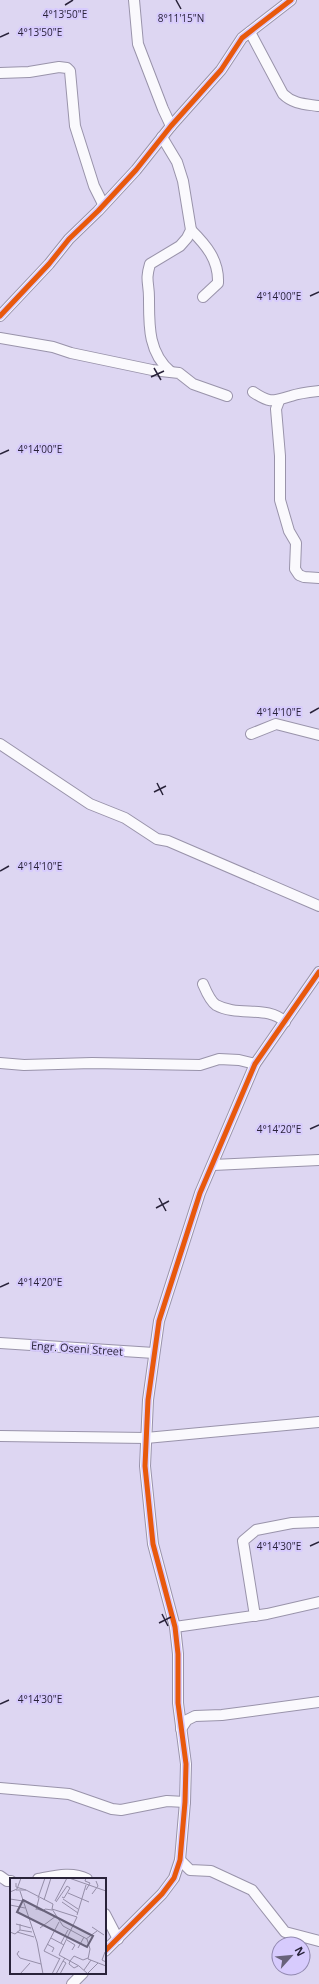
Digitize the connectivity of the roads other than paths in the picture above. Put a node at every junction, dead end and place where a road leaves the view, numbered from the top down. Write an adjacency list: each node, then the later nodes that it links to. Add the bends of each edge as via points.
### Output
1 (134, 0): 6 (street, via 138,44)
2 (291, 0): 3 (street)
3 (250, 32): 5 (street, via 283,94 289,100); 6 (street, via 242,38 221,70)
4 (0, 73): 8 (street, via 59,67 70,71 75,126 94,186)
5 (318, 106)
6 (171, 126): 7 (street)
7 (162, 137): 8 (street, via 136,170); 9 (street, via 177,162 183,181)
8 (103, 204): 11 (street)
9 (191, 230): 10 (street, via 207,246 218,273 218,283); 13 (street, via 188,238 180,246 150,264 146,276 150,295 151,339 159,359)
10 (203, 297)
11 (0, 316)
12 (0, 338): 13 (street)
13 (171, 372): 16 (street, via 179,373 193,384)
14 (319, 391): 17 (street, via 291,395)
15 (253, 392): 17 (street, via 273,401)
16 (226, 396)
17 (280, 401): 18 (street, via 276,409 280,500 289,531 296,543 295,569 304,577)
18 (319, 578)
19 (251, 734): 20 (street, via 276,724)
20 (319, 735)
21 (0, 744): 22 (street, via 90,804 125,818 157,839 168,841)
22 (319, 906)
23 (319, 972): 25 (street)
24 (203, 984): 25 (street, via 216,1005 247,1012 273,1013)
25 (285, 1022): 27 (street)
26 (0, 1063): 27 (street, via 194,1065 219,1059)
27 (254, 1064): 29 (street)
28 (319, 1160): 29 (street)
29 (213, 1164): 31 (street, via 200,1193 170,1285 159,1321)
30 (0, 1343): 31 (street, Engr. Oseni Street)
31 (154, 1353): 34 (street)
32 (319, 1422): 34 (street)
33 (0, 1436): 34 (street)
34 (146, 1438): 38 (street, via 145,1466 153,1544)
35 (319, 1522): 37 (street, via 292,1523 256,1530 243,1541)
36 (319, 1602): 37 (street)
37 (255, 1616): 38 (street)
38 (175, 1627): 40 (street)
39 (319, 1702): 40 (street, via 222,1715 195,1716 187,1720)
40 (181, 1729): 42 (street, via 186,1764)
41 (0, 1788): 42 (street, via 69,1794 121,1810 168,1801)
42 (185, 1802): 43 (street)
43 (180, 1860): 49 (street, via 174,1878 162,1894); 50 (street, via 190,1870 211,1871 252,1890 284,1932)
44 (0, 1876): 47 (street)
45 (42, 1878): 46 (street, via 79,1875)
46 (84, 1878)
47 (10, 1881)
48 (106, 1916): 49 (street)
49 (118, 1938): 51 (street)
50 (319, 1941)
51 (106, 1950)
52 (82, 1974): 53 (street)
53 (72, 1984)

